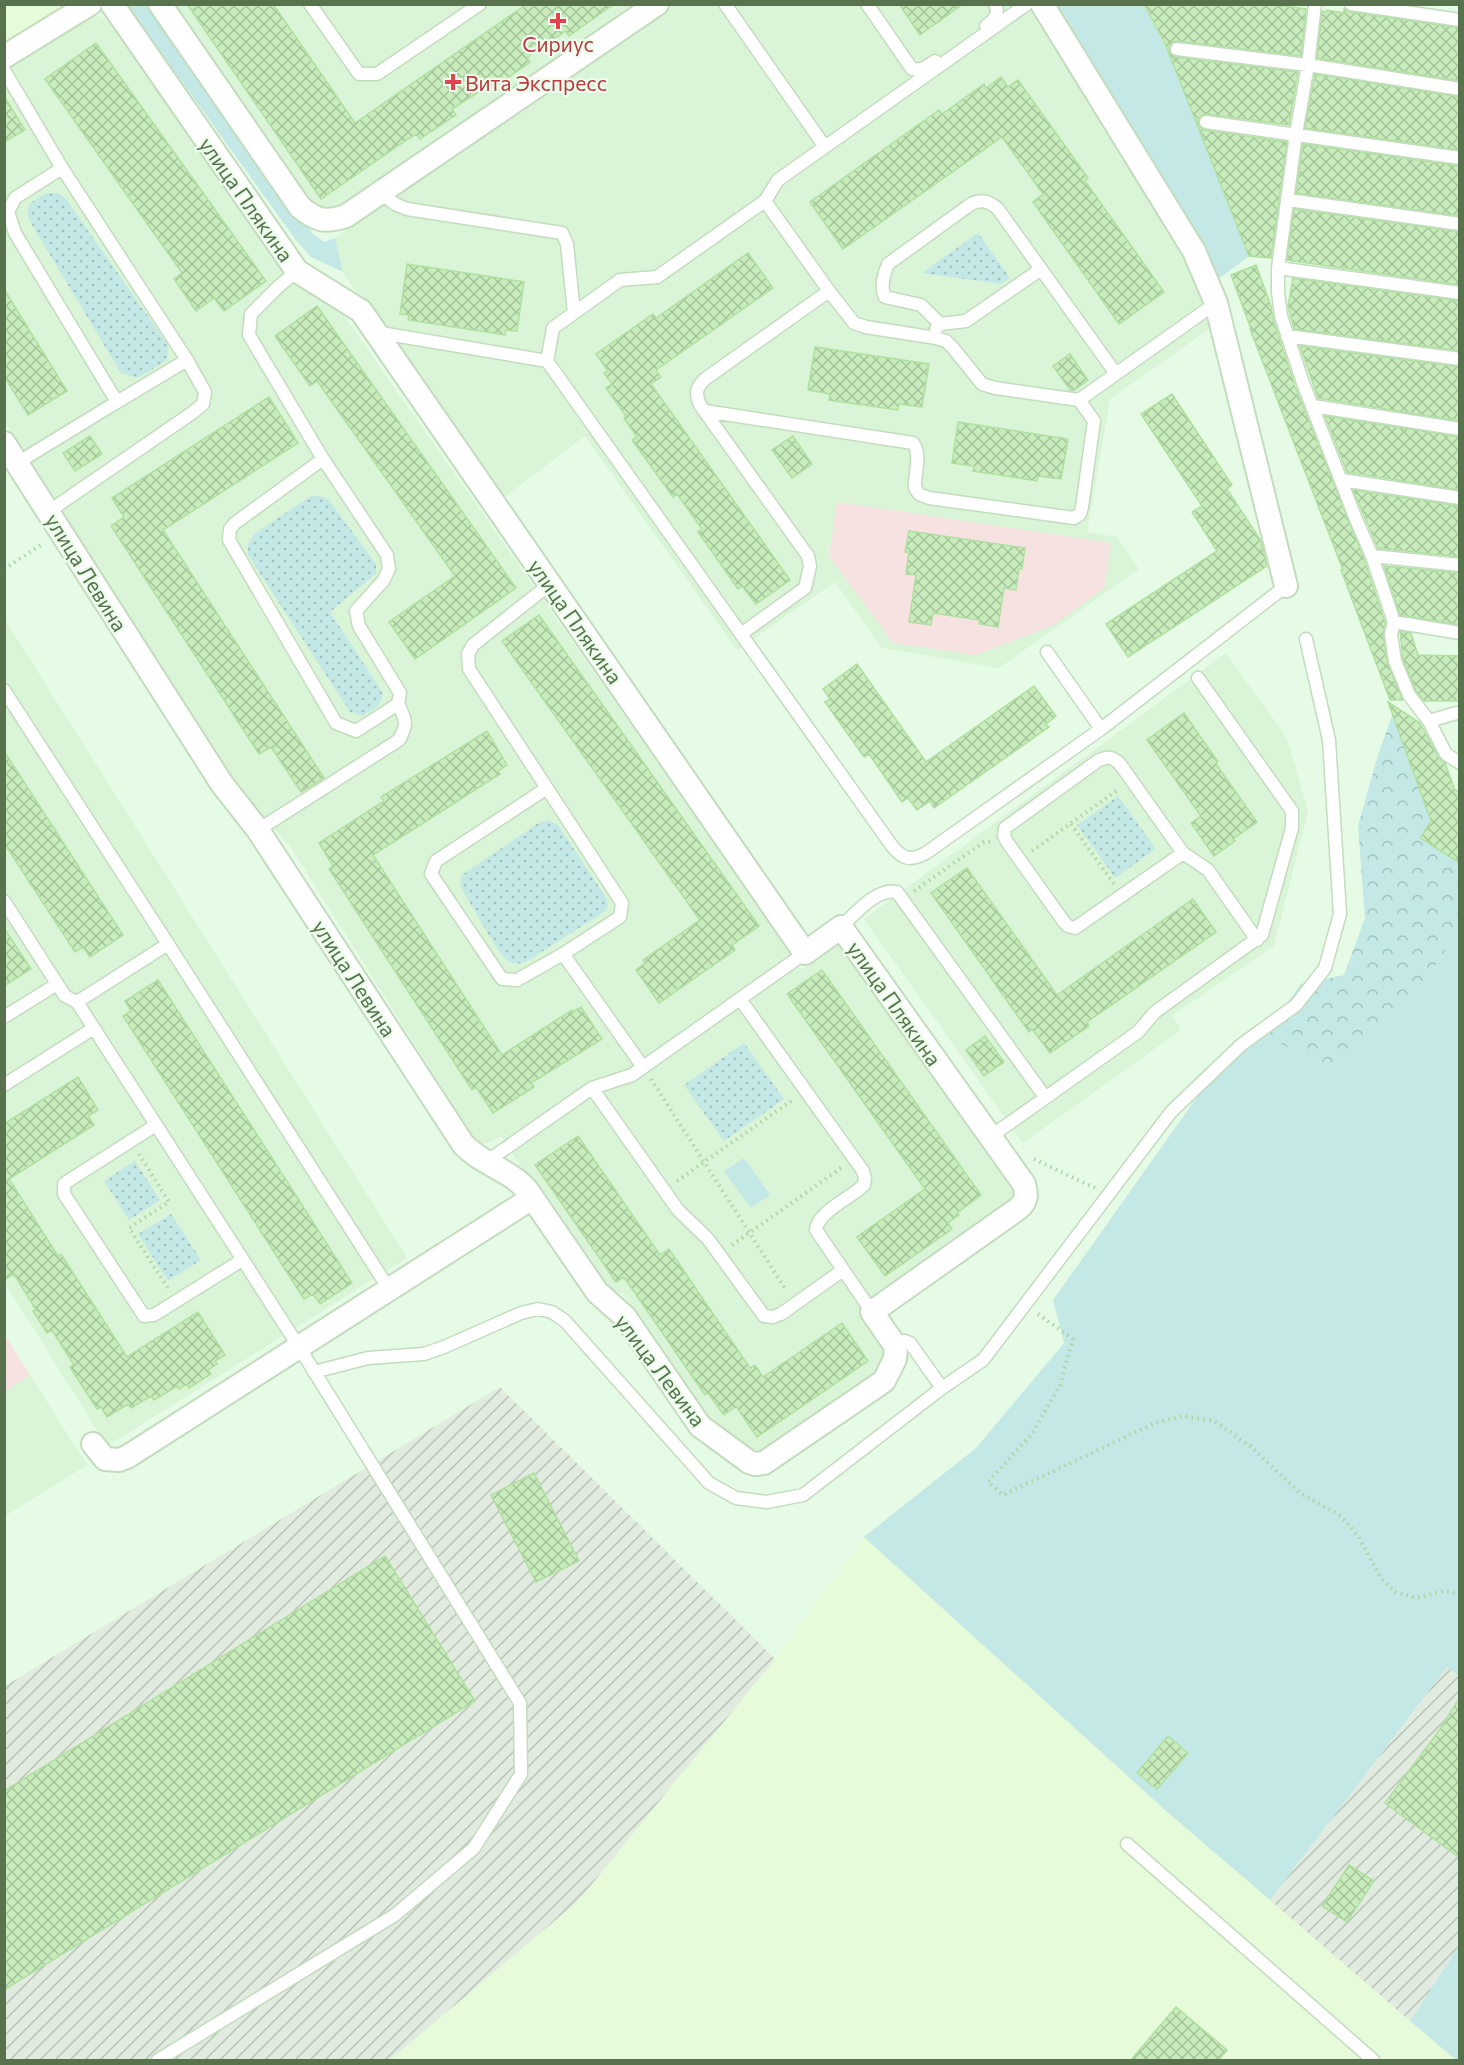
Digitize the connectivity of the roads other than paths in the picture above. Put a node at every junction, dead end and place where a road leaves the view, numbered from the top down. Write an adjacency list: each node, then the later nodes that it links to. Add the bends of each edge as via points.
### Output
1 (90, 4): 16 (street)
2 (112, 4): 31 (street, улица Плякина)
3 (160, 4): 25 (street, via 300,207 322,221 335,220)
4 (310, 4): 5 (lane, via 359,74 377,74)
5 (480, 4)
6 (657, 4): 25 (street)
7 (725, 4): 22 (lane)
8 (867, 4): 9 (lane, via 908,65 918,70 992,22 998,9)
9 (996, 4)
10 (1027, 4): 22 (lane)
11 (1042, 4): 34 (street, via 1194,251)
12 (1315, 4): 17 (lane)
13 (1351, 4): 14 (lane)
14 (1460, 20)
15 (1177, 49): 17 (lane)
16 (4, 57)
17 (1308, 65): 19 (lane); 21 (lane)
18 (4, 70): 24 (lane)
19 (1460, 89)
20 (1206, 122): 21 (lane)
21 (1296, 134): 23 (lane); 27 (lane)
22 (825, 147): 26 (lane, via 778,180)
23 (1460, 158)
24 (62, 168): 41 (lane); 45 (lane, via 15,198 8,212 15,233)
25 (381, 193): 35 (lane, via 407,209 562,234 567,244)
26 (765, 201): 32 (lane); 35 (lane, via 657,277 620,280)
27 (1288, 201): 28 (lane); 29 (lane)
28 (1460, 224)
29 (1278, 268): 33 (lane); 39 (lane, via 1281,316)
30 (1041, 269): 36 (lane, via 966,321); 36 (lane, via 991,202 979,200 971,204 893,259 886,270 882,292 885,297 921,305); 43 (lane)
31 (297, 271): 37 (street, улица Плякина, via 361,311); 50 (lane, via 251,314 249,335)
32 (829, 291): 38 (lane, via 854,323); 47 (lane, via 705,379 696,396)
33 (1460, 293)
34 (1216, 303): 43 (lane); 58 (street)
35 (574, 313): 42 (lane, via 553,328)
36 (940, 324): 38 (lane)
37 (375, 332): 42 (lane); 57 (street, улица Плякина)
38 (929, 336): 44 (lane, via 946,341 982,384)
39 (1287, 336): 40 (lane); 46 (lane)
40 (1460, 359)
41 (187, 360): 45 (lane); 54 (lane, via 205,392 203,404)
42 (548, 361): 61 (lane)
43 (1116, 374): 44 (lane)
44 (1079, 400): 47 (lane, via 1095,421 1082,507 1074,518 919,494 915,488 918,456 913,443)
45 (117, 402): 51 (lane)
46 (1313, 406): 48 (lane); 52 (lane)
47 (705, 411): 61 (lane, via 809,560 805,588)
48 (1460, 429)
49 (4, 443): 51 (street, улица Левина)
50 (323, 459): 66 (lane, via 387,555 389,569 383,581 356,611 358,626 400,693); 66 (lane, via 235,523 229,540 336,723 356,731)
51 (17, 464): 54 (street, улица Левина)
52 (1342, 480): 53 (lane); 55 (lane)
53 (1460, 498)
54 (48, 512): 72 (street, улица Левина, via 222,784)
55 (1372, 556): 56 (lane); 59 (lane)
56 (1460, 565)
57 (550, 584): 71 (lane, via 473,645 468,654 469,669); 78 (street, улица Плякина)
58 (1286, 586): 69 (lane)
59 (1394, 622): 60 (lane); 68 (lane, via 1390,634 1395,661 1409,695)
60 (1460, 633)
61 (741, 634): 69 (lane, via 900,856 914,859 926,853)
62 (1306, 639): 100 (lane, via 1329,740 1340,915 1325,968 1296,1005 1241,1045 1171,1112 983,1360)
63 (1047, 652): 69 (lane)
64 (1198, 678): 76 (lane, via 1292,812 1292,828 1266,927)
65 (4, 690): 77 (lane)
66 (398, 704): 72 (lane, via 406,720 399,740)
67 (1460, 712): 68 (lane)
68 (1429, 721): 70 (lane, via 1446,754)
69 (1101, 729)
70 (1460, 763)
71 (547, 788): 79 (lane, via 622,903 620,916); 79 (lane, via 436,861 430,874 502,979 517,980)
72 (258, 830): 91 (street, улица Левина, via 464,1144)
73 (1183, 853): 73 (lane, via 1075,928 1068,926 1004,836 1009,823 1106,757 1114,758 1132,780); 76 (lane, via 1208,870)
74 (4, 901): 80 (lane)
75 (841, 927): 78 (street, улица Плякина); 88 (lane, via 881,894 897,892); 90 (street, улица Плякина)
76 (1257, 940): 88 (lane, via 1155,1012 1138,1032)
77 (168, 944): 82 (lane); 95 (lane)
78 (806, 953): 81 (lane)
79 (563, 954): 85 (lane)
80 (57, 984): 82 (lane, via 65,996); 83 (lane)
81 (740, 999): 85 (lane); 94 (lane, via 863,1172 864,1185 817,1223 819,1236)
82 (77, 1002): 84 (lane)
83 (4, 1017)
84 (94, 1028): 86 (lane); 89 (lane)
85 (643, 1067): 87 (lane, via 632,1075)
86 (4, 1085)
87 (592, 1088): 91 (lane); 94 (lane, via 678,1210 708,1239 764,1316 773,1317)
88 (1045, 1098): 90 (lane)
89 (156, 1125): 93 (lane); 93 (lane, via 68,1180 63,1189 141,1313 150,1317)
90 (995, 1145): 96 (street, улица Плякина, via 1024,1184 1026,1198 1019,1208)
91 (486, 1162): 92 (street, улица Левина, via 517,1179)
92 (532, 1198): 95 (street); 97 (street, улица Левина, via 597,1292 625,1317 700,1426 755,1464 764,1463 884,1381 896,1353)
93 (242, 1260): 98 (lane)
94 (843, 1270): 96 (lane)
95 (389, 1290): 98 (street)
96 (872, 1312): 97 (street)
97 (894, 1341): 100 (lane, via 910,1343)
98 (298, 1347): 99 (lane); 101 (street, via 128,1457 105,1459)
99 (314, 1372): 100 (lane, via 368,1358 424,1354 521,1312 552,1311 710,1483 736,1498 767,1502 803,1495); 103 (lane, via 520,1703 521,1774 474,1848 395,1916)
100 (942, 1388)
101 (93, 1444)
102 (1127, 1844): 104 (lane)
103 (158, 2061)
104 (1373, 2061)

